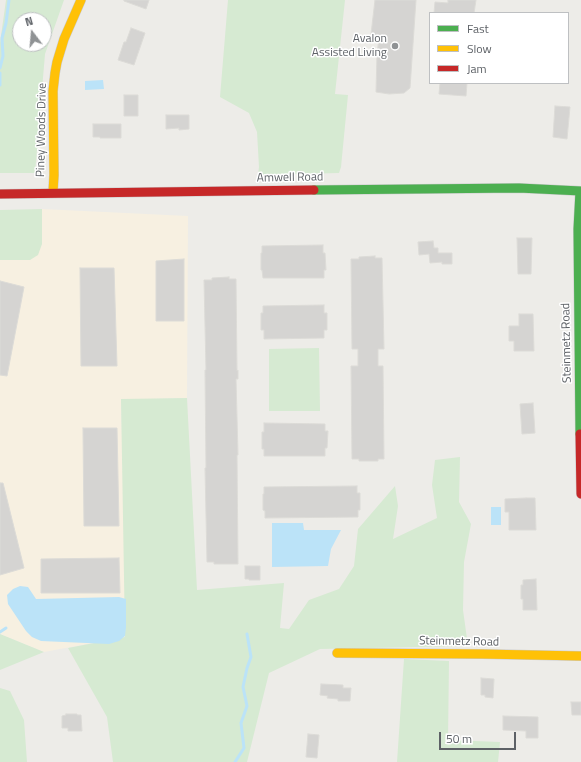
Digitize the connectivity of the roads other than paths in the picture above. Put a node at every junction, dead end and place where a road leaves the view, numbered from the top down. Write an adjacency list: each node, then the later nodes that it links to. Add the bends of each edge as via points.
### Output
1 (81, 0): 3 (street, Piney Woods Drive, via 64,39 55,73)
2 (580, 191): 3 (street, Amwell Road, via 488,188); 5 (street, Steinmetz Road, via 578,230)
3 (53, 192): 4 (street, Amwell Road)
4 (0, 194)
5 (581, 494)
6 (337, 653): 7 (street, Steinmetz Road)
7 (581, 656)

